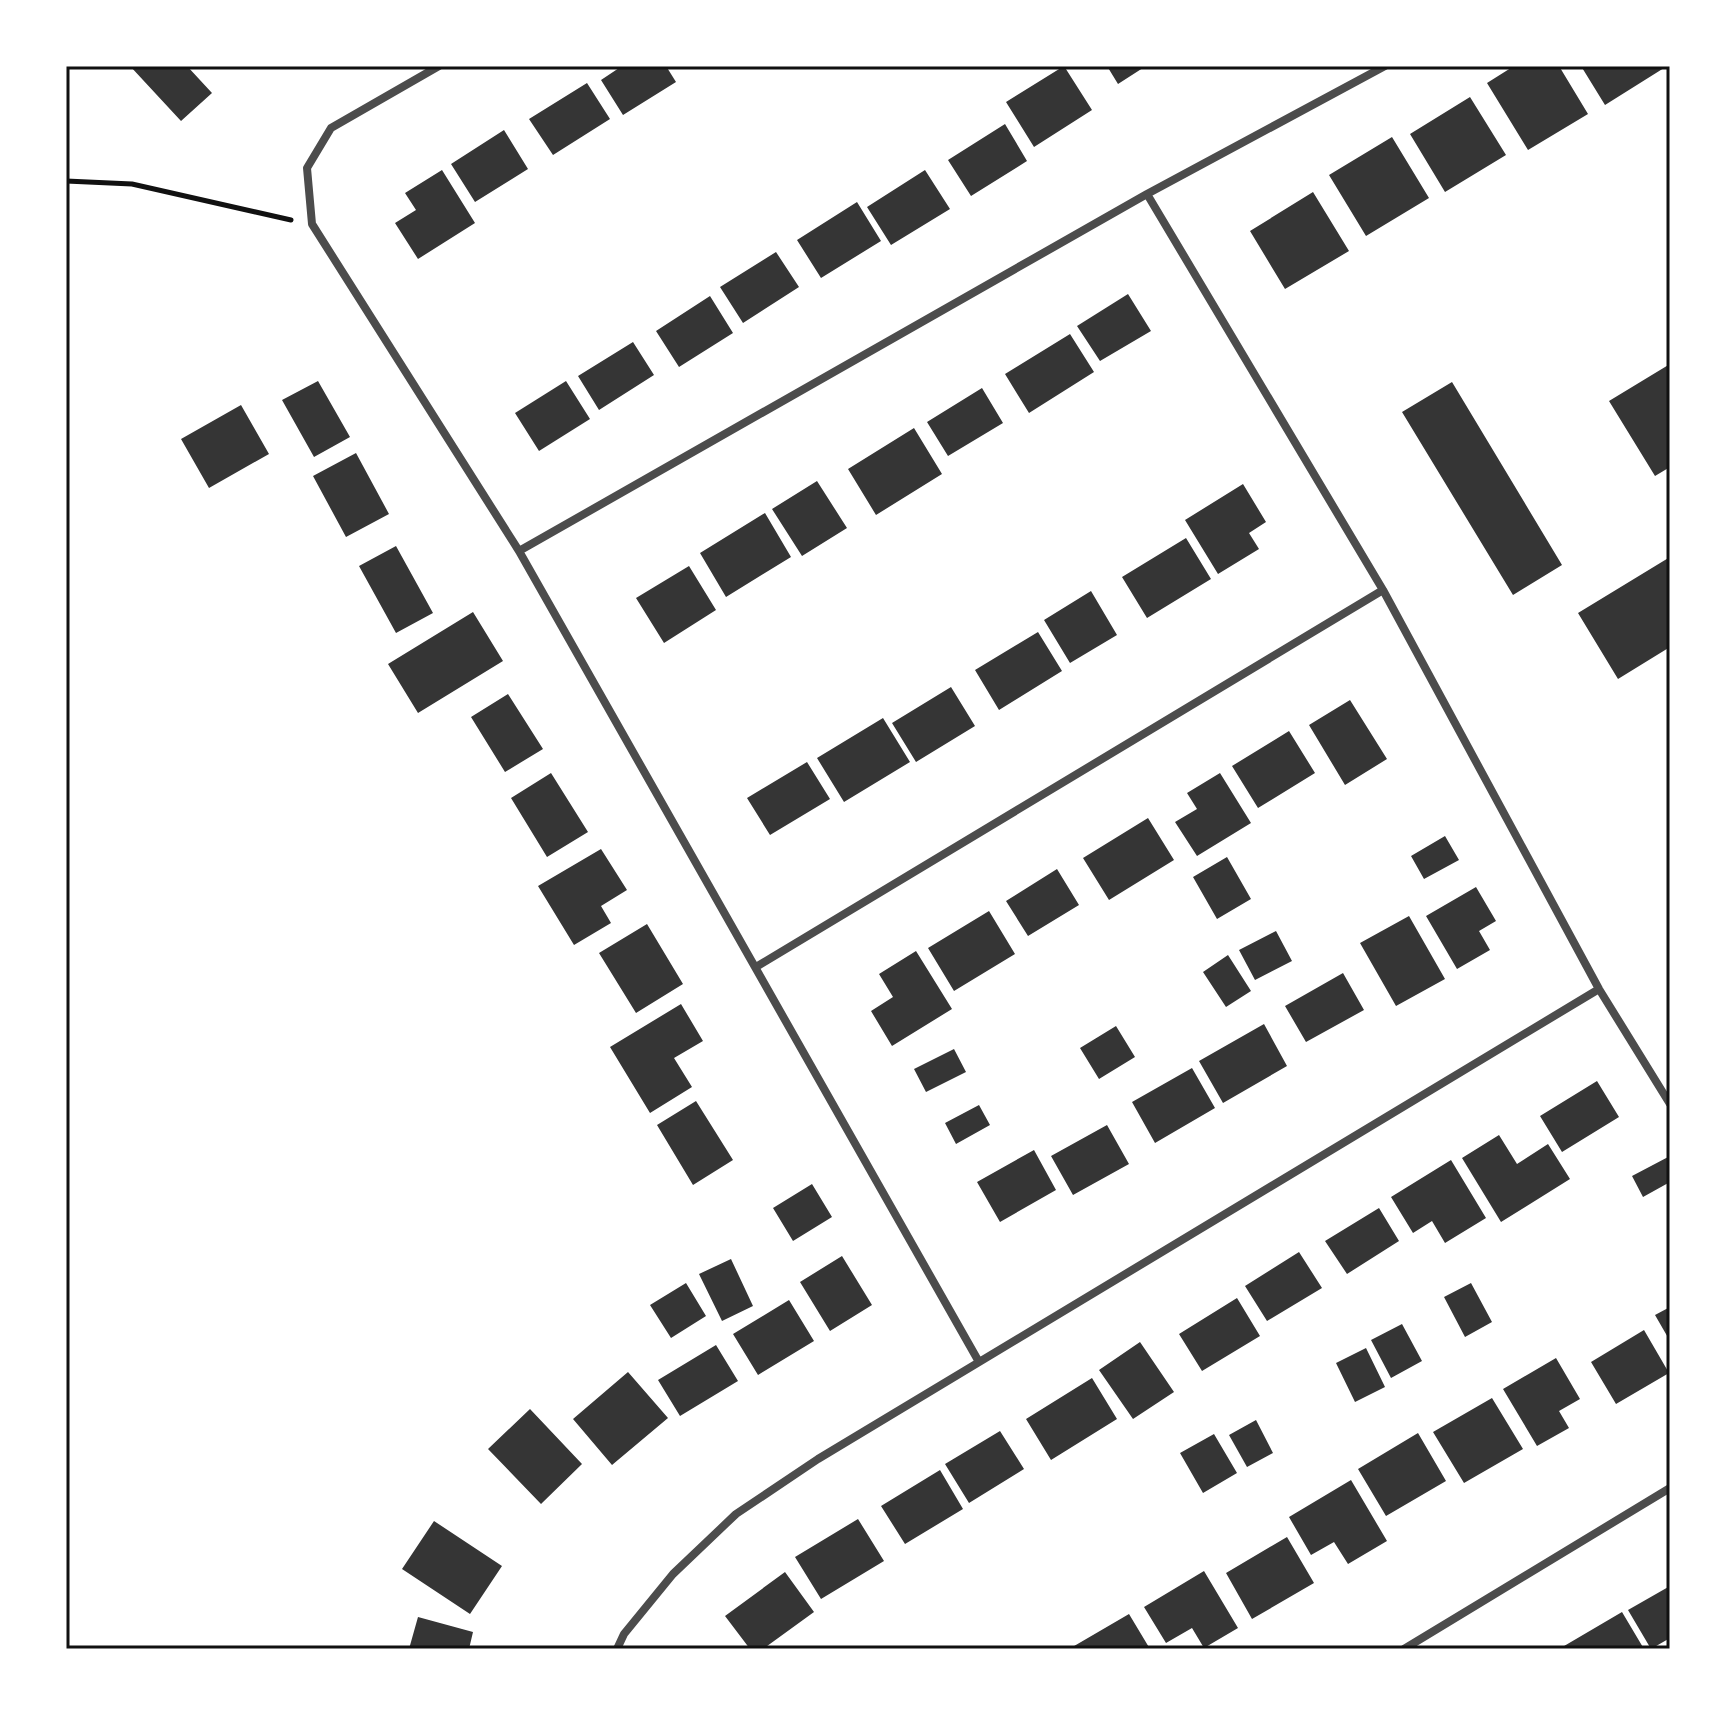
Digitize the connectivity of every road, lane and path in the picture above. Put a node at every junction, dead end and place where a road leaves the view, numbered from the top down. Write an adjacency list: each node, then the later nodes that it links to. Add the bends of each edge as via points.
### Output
1 (439, 66): 5 (street, via 331,128 307,168)
2 (1385, 66): 4 (street)
3 (66, 181): 5 (path, via 132,184)
4 (1147, 194): 6 (street); 7 (street)
5 (312, 224): 6 (street)
6 (519, 551): 8 (street)
7 (1383, 590): 8 (street); 9 (street)
8 (756, 967): 11 (street)
9 (1599, 989): 10 (street); 11 (street)
10 (1670, 1104)
11 (979, 1362): 13 (street, via 736,1514 673,1574)
12 (1670, 1488): 14 (street)
13 (617, 1649)
14 (1404, 1649)

